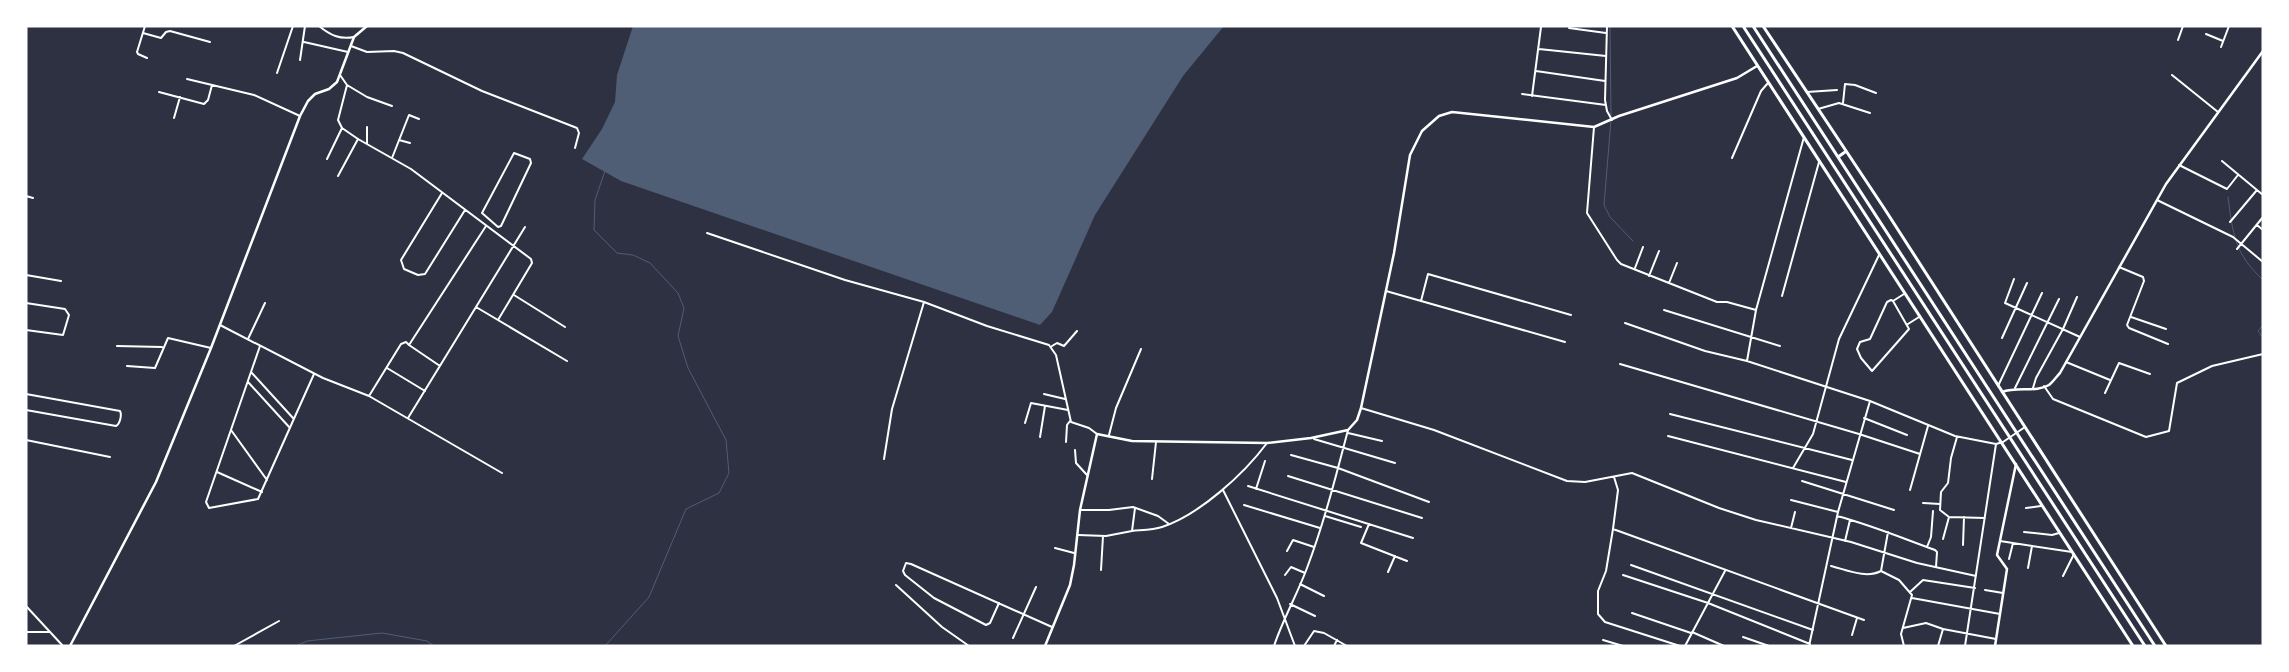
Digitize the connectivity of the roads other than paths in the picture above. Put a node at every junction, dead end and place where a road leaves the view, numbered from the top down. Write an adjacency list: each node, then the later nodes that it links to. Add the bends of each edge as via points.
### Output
1 (145, 26): 17 (street)
2 (293, 26): 35 (street)
3 (305, 26): 24 (street)
4 (318, 26): 20 (street, via 342,39)
5 (367, 26): 20 (street)
6 (1584, 26): 16 (street)
7 (1607, 26): 18 (street)
8 (1732, 26): 33 (main road)
9 (1743, 26): 364 (main road)
10 (1753, 26): 70 (main road)
11 (1763, 26): 45 (main road)
12 (2184, 26): 21 (street)
13 (2229, 26): 22 (street)
14 (1541, 27): 27 (street)
15 (1569, 28): 16 (street)
16 (1584, 30): 18 (street)
17 (143, 33): 23 (street, via 161,38 170,31); 31 (street, via 138,53)
18 (1606, 33): 30 (street)
19 (2206, 34): 22 (street)
20 (354, 37): 25 (street)
21 (2178, 40)
22 (2223, 41): 26 (street)
23 (210, 42)
24 (304, 42): 29 (street); 32 (street)
25 (350, 46): 29 (street); 68 (street, via 367,52 403,53 465,84 577,128 579,133)
26 (2220, 47)
27 (1538, 49): 30 (street); 34 (street)
28 (2263, 51): 54 (street)
29 (348, 52): 36 (street)
30 (1606, 56): 39 (street)
31 (147, 58)
32 (300, 60)
33 (1757, 66): 40 (main road); 59 (street, via 1737,78)
34 (1536, 71): 39 (street); 48 (street)
35 (276, 73)
36 (340, 75): 42 (street); 56 (street, via 329,89 315,94 308,101)
37 (2172, 75): 54 (street)
38 (187, 79): 41 (street)
39 (1606, 81): 51 (street)
40 (1768, 83): 63 (main road); 72 (street)
41 (212, 85): 49 (street, via 205,104); 56 (street, via 254,95)
42 (347, 85): 52 (street); 62 (street, via 338,120)
43 (1837, 90): 45 (street)
44 (160, 92): 49 (street)
45 (1806, 93): 53 (main road)
46 (1876, 93): 50 (street, via 1845,84)
47 (1522, 94): 48 (street)
48 (1532, 96): 51 (street)
49 (180, 97): 57 (street)
50 (1843, 103): 53 (street); 55 (street)
51 (1606, 105): 59 (street)
52 (392, 106)
53 (1817, 109): 69 (main road)
54 (2218, 112): 76 (street)
55 (1870, 113)
56 (300, 116): 134 (street)
57 (174, 118)
58 (419, 119): 65 (street, via 409,115)
59 (1612, 120): 61 (street)
60 (367, 127): 67 (street)
61 (1594, 127): 104 (street, via 1587,213 1617,260); 111 (street, via 1452,112 1439,116 1422,131 1410,155)
62 (342, 128): 64 (street); 73 (street)
63 (1804, 137): 74 (main road); 126 (street)
64 (358, 139): 67 (street); 78 (street)
65 (399, 140): 66 (street); 71 (street)
66 (410, 143)
67 (367, 144): 71 (street)
68 (574, 148)
69 (1845, 152): 70 (main road); 169 (main road)
70 (1838, 157): 365 (main road)
71 (392, 158): 80 (street)
72 (1732, 158)
73 (327, 159)
74 (1819, 160): 100 (main road); 115 (street)
75 (2222, 161): 77 (street)
76 (2179, 165): 77 (street, via 2227,189); 84 (street)
77 (2238, 175): 79 (street)
78 (338, 176)
79 (2257, 190): 81 (street); 88 (street)
80 (442, 193): 85 (street); 85 (street, via 401,260 404,269 424,274)
81 (2263, 195)
82 (26, 196): 83 (street)
83 (33, 198)
84 (2157, 200): 95 (street); 103 (street)
85 (465, 210): 89 (street)
86 (2263, 218): 90 (street)
87 (487, 219): 87 (street, via 501,226 531,163 530,159 514,153 482,212); 89 (street)
88 (2230, 222)
89 (483, 223): 91 (street)
90 (2257, 225): 93 (street); 95 (street)
91 (486, 226): 96 (street); 147 (street)
92 (525, 227): 96 (street)
93 (2263, 230)
94 (707, 233): 120 (street, via 845,280)
95 (2242, 243): 98 (street); 101 (street)
96 (513, 246): 114 (street, via 532,261); 123 (street)
97 (1643, 247): 104 (street)
98 (2237, 249)
99 (1659, 251): 106 (street)
100 (1880, 253): 112 (main road); 168 (street, via 1840,339)
101 (2263, 262)
102 (1678, 263): 109 (street)
103 (2118, 267): 130 (street, via 2143,277 2143,286); 141 (street)
104 (1635, 269): 106 (street)
105 (26, 275): 108 (street)
106 (1649, 276): 109 (street)
107 (2014, 278): 124 (street, via 2005,303)
108 (61, 281)
109 (1669, 283): 126 (street, via 1717,302)
110 (2027, 283): 124 (street)
111 (1386, 291): 118 (street); 182 (street)
112 (1906, 292): 119 (street); 128 (main road)
113 (2042, 293): 129 (street)
114 (513, 295): 131 (street); 136 (street)
115 (1782, 296)
116 (2077, 297): 137 (street)
117 (2059, 299): 132 (street)
118 (1421, 301): 127 (street, via 1428,274); 145 (street)
119 (1893, 301): 135 (street); 135 (street, via 1887,302 1870,339 1860,342 1857,349 1872,370 1908,331)
120 (924, 302): 152 (street); 218 (street, via 892,409)
121 (26, 303): 138 (street, via 65,309 69,315 63,335)
122 (265, 303): 144 (street)
123 (476, 307): 131 (street); 161 (street)
124 (2017, 308): 129 (street); 143 (street)
125 (1664, 310): 142 (street)
126 (1756, 310): 142 (street)
127 (1571, 315)
128 (1920, 315): 135 (street); 209 (main road)
129 (2032, 315): 132 (street); 169 (street)
130 (2131, 317): 139 (street); 146 (street, via 2129,328)
131 (498, 320): 156 (street)
132 (2048, 322): 137 (street); 171 (street)
133 (1625, 323): 157 (street, via 1705,352)
134 (220, 325): 144 (street); 153 (street)
135 (1908, 325)
136 (565, 327)
137 (2063, 329): 141 (street); 172 (street)
138 (26, 330)
139 (2166, 330)
140 (1077, 331): 152 (street, via 1064,346 1057,343)
141 (2080, 337): 158 (street)
142 (1752, 338): 150 (street); 157 (street)
143 (2002, 338)
144 (248, 339): 149 (street)
145 (1564, 342)
146 (2168, 344)
147 (409, 345): 161 (street); 162 (street, via 406,342 401,344)
148 (118, 346): 151 (street)
149 (260, 346): 163 (street); 164 (street)
150 (1780, 346)
151 (162, 347): 153 (street, via 168,338); 160 (street, via 155,368)
152 (1052, 347): 179 (street)
153 (211, 348): 345 (street, via 156,482)
154 (1141, 349): 199 (street, via 1116,408)
155 (2263, 354): 170 (street, via 2212,366 2177,383 2169,431 2146,437 2053,399)
156 (566, 361)
157 (1747, 361): 168 (street)
158 (2066, 362): 166 (street); 170 (street, via 2060,373)
159 (1620, 364): 190 (street)
160 (127, 366)
161 (440, 366): 173 (street)
162 (387, 368): 173 (street); 178 (street)
163 (251, 372): 167 (street); 188 (street)
164 (314, 374): 178 (street); 188 (street)
165 (2150, 374): 166 (street, via 2119,363)
166 (2111, 381): 175 (street)
167 (248, 382): 194 (street); 195 (street)
168 (1825, 386): 180 (street); 190 (street)
169 (1998, 386): 174 (main road)
170 (2044, 386): 172 (street)
171 (2014, 388): 172 (street); 174 (street)
172 (2033, 388)
173 (425, 391): 186 (street)
174 (2002, 392): 193 (main road)
175 (2105, 393)
176 (26, 394): 183 (street, via 120,411 122,414 116,426)
177 (1044, 394): 179 (street)
178 (370, 396): 186 (street)
179 (1066, 399): 184 (street)
180 (1870, 401): 187 (street); 192 (street)
181 (1045, 406): 184 (street); 191 (street, via 1030,403); 203 (street)
182 (1361, 408): 196 (street); 229 (street, via 1434,430 1567,481 1585,482)
183 (26, 410)
184 (1068, 410): 189 (street)
185 (1670, 414): 213 (street)
186 (408, 418): 226 (street)
187 (1864, 418): 198 (street); 200 (street)
188 (294, 419): 194 (street)
189 (1070, 421): 197 (street); 207 (street)
190 (1817, 422): 198 (street); 213 (street)
191 (1025, 423)
192 (1928, 426): 202 (street); 215 (street)
193 (2025, 427): 209 (street); 366 (main road)
194 (290, 428): 231 (street)
195 (231, 430): 225 (street); 231 (street)
196 (1348, 431): 204 (street); 206 (street); 212 (street)
197 (1097, 434): 199 (street); 227 (street)
198 (1859, 434): 215 (street); 219 (street)
199 (1110, 435): 208 (street, via 1132,441)
200 (1907, 435)
201 (1668, 436): 224 (street)
202 (1957, 436): 211 (street); 244 (street, via 1948,483 1941,492)
203 (1040, 437)
204 (1311, 438): 210 (street); 212 (street)
205 (26, 440): 217 (street)
206 (1382, 441)
207 (1066, 442)
208 (1156, 442): 210 (street); 230 (street)
209 (2003, 442): 211 (street); 222 (main road)
210 (1267, 443): 237 (street)
211 (1996, 444): 260 (street)
212 (1344, 447): 221 (street); 223 (street)
213 (1806, 448): 219 (street); 224 (street)
214 (1075, 450): 227 (street, via 1076,463)
215 (1920, 454): 238 (street)
216 (1291, 455): 223 (street)
217 (110, 457)
218 (884, 459)
219 (1852, 460): 233 (street)
220 (1266, 461): 235 (street)
221 (1395, 463)
222 (2016, 463): 246 (main road); 277 (street)
223 (1338, 468): 236 (street); 242 (street)
224 (1793, 468): 233 (street)
225 (217, 472): 239 (street); 239 (street, via 206,502 209,508 254,500)
226 (502, 473)
227 (1088, 476): 249 (street)
228 (1288, 476): 236 (street)
229 (1614, 476): 264 (street, via 1618,490); 267 (street, via 1632,473 1718,508)
230 (1152, 479)
231 (266, 480): 239 (street)
232 (1802, 481): 240 (street)
233 (1846, 482): 240 (street)
234 (1248, 486): 235 (street)
235 (1256, 488): 250 (street)
236 (1332, 489): 250 (street); 259 (street)
237 (1223, 490): 262 (street); 326 (street)
238 (1910, 490)
239 (262, 492)
240 (1843, 495): 251 (street); 254 (street)
241 (1791, 500): 254 (street)
242 (1429, 502)
243 (1923, 503): 244 (street)
244 (1940, 504): 257 (street, via 1941,512)
245 (1244, 505): 266 (street)
246 (2043, 505): 248 (street); 271 (main road)
247 (1135, 507): 249 (street); 262 (street, via 1163,518); 268 (street)
248 (2026, 508)
249 (1080, 510): 272 (street)
250 (1326, 510): 255 (street); 263 (street)
251 (1894, 510)
252 (1933, 511): 283 (street)
253 (1795, 512): 267 (street)
254 (1838, 512): 256 (street)
255 (1324, 516): 265 (street); 266 (street)
256 (1837, 516): 261 (street); 275 (street)
257 (1949, 517): 258 (street); 276 (street)
258 (1964, 517): 260 (street); 280 (street)
259 (1422, 518)
260 (1985, 518): 303 (street)
261 (1850, 520): 269 (street); 278 (street)
262 (1169, 524): 268 (street)
263 (1369, 524): 274 (street); 289 (street, via 1361,542)
264 (1613, 526): 297 (street, via 1613,529); 355 (street, via 1606,571 1598,591 1598,614 1605,622)
265 (1361, 527)
266 (1320, 528): 282 (street)
267 (1791, 528): 275 (street)
268 (1132, 531): 273 (street)
269 (1888, 532): 283 (street); 286 (street)
270 (2024, 532): 271 (street, via 2052,535)
271 (2060, 532): 287 (main road)
272 (1078, 535): 273 (street); 288 (street)
273 (1103, 536): 296 (street)
274 (1413, 538)
275 (1832, 538): 278 (street); 318 (street)
276 (1943, 539)
277 (2000, 540): 279 (street); 311 (street, via 1997,556 2007,567)
278 (1845, 541): 286 (street)
279 (2013, 543): 281 (street); 290 (street)
280 (1963, 544)
281 (2032, 546): 287 (street); 295 (street)
282 (1314, 547): 285 (street, via 1293,540); 300 (street)
283 (1927, 547): 294 (street, via 1937,552)
284 (1055, 548): 288 (street)
285 (1287, 551)
286 (1885, 552): 294 (street); 298 (street)
287 (2074, 553): 304 (street); 363 (main road)
288 (1076, 554): 329 (street, via 1070,585)
289 (1395, 556): 291 (street); 299 (street)
290 (2009, 559)
291 (1407, 560)
292 (1632, 565): 312 (street)
293 (1831, 566): 298 (street, via 1864,574)
294 (1936, 568): 303 (street)
295 (2028, 568)
296 (1101, 570)
297 (1725, 571): 312 (street); 318 (street)
298 (1881, 571): 310 (street, via 1898,580)
299 (1388, 572)
300 (1305, 573): 301 (street, via 1291,567); 305 (street)
301 (1285, 575)
302 (1623, 575): 316 (street)
303 (1976, 576): 308 (street)
304 (2063, 576)
305 (1299, 584): 313 (street); 317 (street)
306 (896, 585): 347 (street, via 942,627)
307 (1036, 587): 322 (street)
308 (1975, 588): 310 (street, via 1923,580); 320 (street)
309 (1985, 590): 311 (street)
310 (1910, 592): 314 (street)
311 (2003, 592): 323 (street)
312 (1714, 593): 316 (street); 332 (street)
313 (1324, 596)
314 (1912, 598): 320 (street); 330 (street)
315 (999, 603): 315 (street, via 986,625 934,598 903,571 906,564 911,564); 322 (street)
316 (1708, 603): 335 (street); 343 (street)
317 (1290, 604): 324 (street); 326 (street)
318 (1818, 604): 325 (street); 332 (street)
319 (26, 606): 334 (street)
320 (1972, 609): 323 (street); 336 (street)
321 (1632, 613): 335 (street)
322 (1024, 614): 329 (street); 339 (street)
323 (2000, 614): 340 (street)
324 (1315, 616)
325 (1857, 617): 327 (street); 337 (street)
326 (1284, 618): 349 (street); 350 (street)
327 (1864, 620)
328 (279, 621): 346 (street)
329 (1053, 627): 348 (street)
330 (1903, 628): 331 (street, via 1926,623); 359 (street)
331 (1943, 628): 336 (street); 360 (street)
332 (1813, 630): 343 (street)
333 (26, 632): 334 (street)
334 (50, 632): 344 (street)
335 (1691, 633): 356 (street); 357 (street)
336 (1967, 633): 340 (street); 361 (street)
337 (1852, 634)
338 (1743, 637): 358 (street)
339 (1013, 638)
340 (1996, 639): 362 (street)
341 (1337, 640): 351 (street, via 1314,631); 352 (street); 353 (street)
342 (1603, 640): 354 (street)
343 (1809, 645)
344 (63, 646)
345 (70, 646)
346 (234, 646)
347 (969, 646)
348 (1045, 646)
349 (1274, 646)
350 (1295, 646)
351 (1304, 646)
352 (1334, 646)
353 (1347, 646)
354 (1624, 646)
355 (1680, 646)
356 (1685, 646)
357 (1724, 646)
358 (1769, 646)
359 (1904, 646)
360 (1938, 646)
361 (1965, 646)
362 (1995, 646)
363 (2133, 646)
364 (2145, 646)
365 (2155, 646)
366 (2166, 646)

